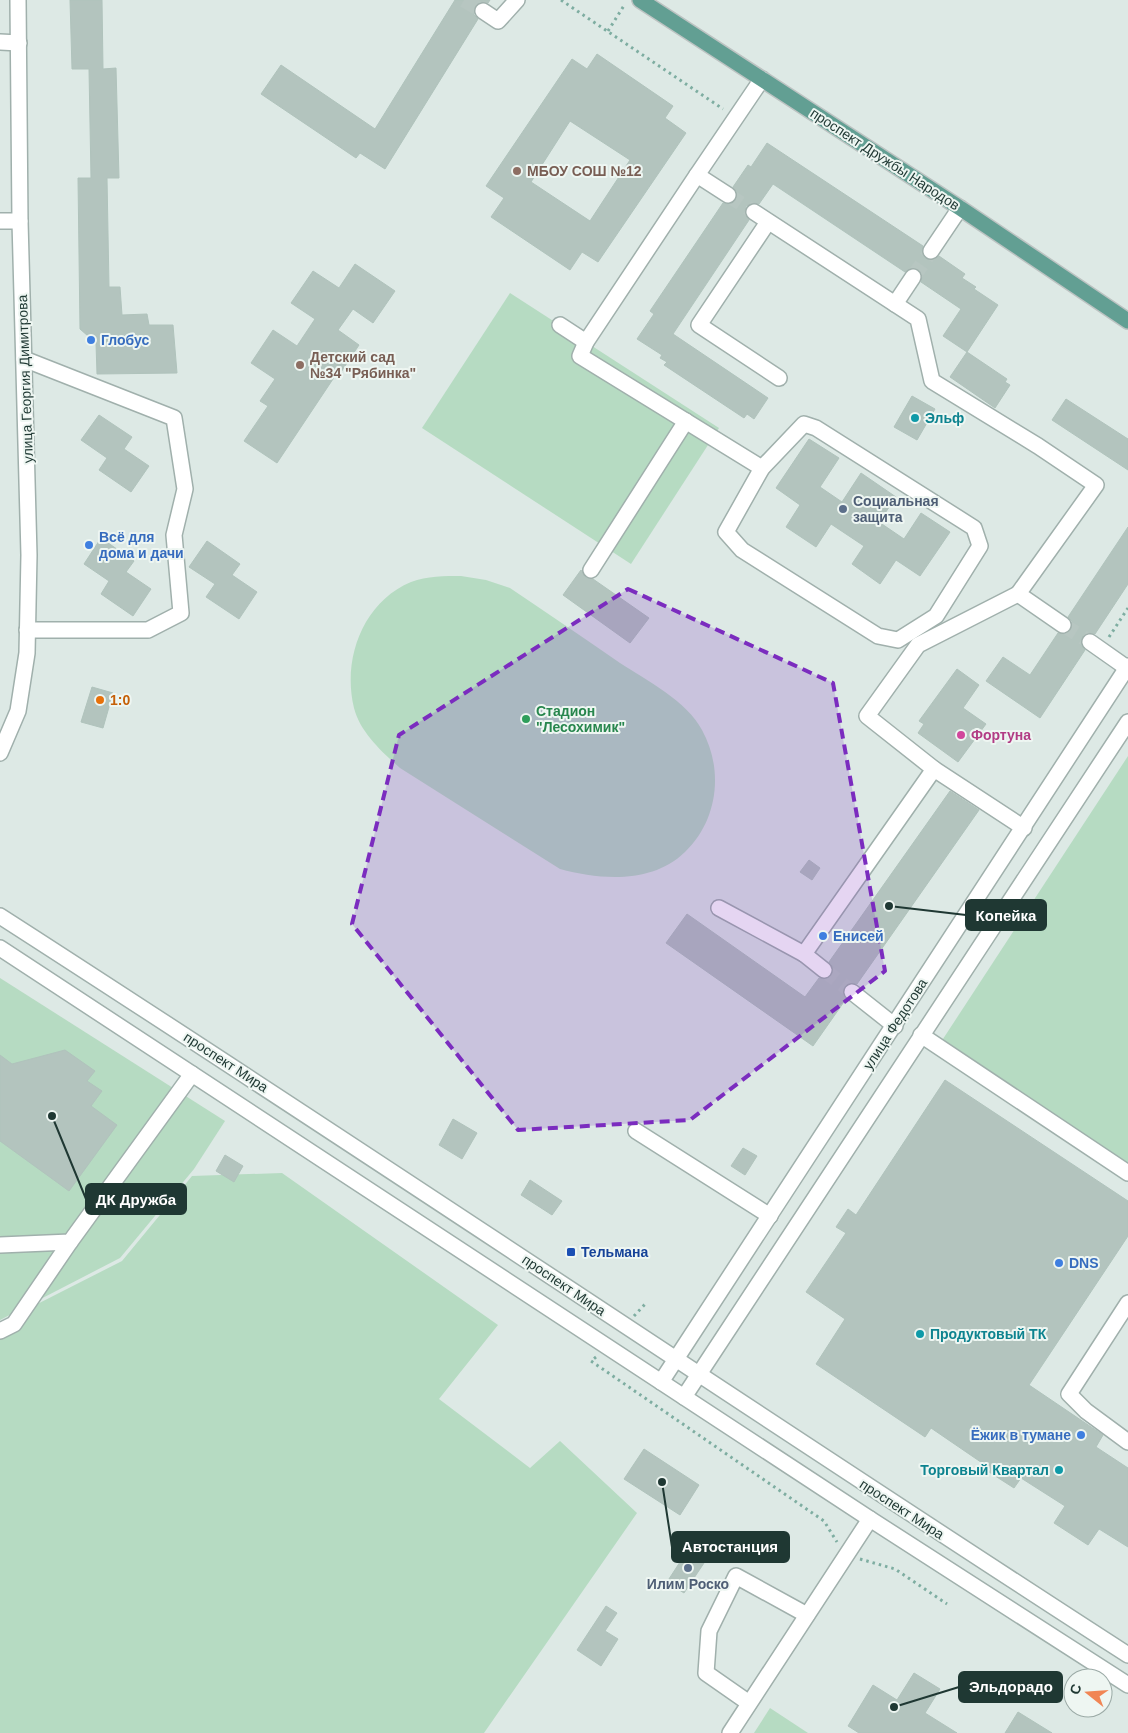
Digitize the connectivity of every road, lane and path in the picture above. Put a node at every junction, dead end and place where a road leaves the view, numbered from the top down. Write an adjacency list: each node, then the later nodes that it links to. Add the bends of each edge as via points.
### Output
1 (18, 0): 9 (street, улица Георгия Димитрова)
2 (517, 0): 6 (street, via 498,21)
3 (562, 0): 7 (path)
4 (628, 0): 7 (path)
5 (640, 0): 10 (main road, проспект Дружбы Народов)
6 (483, 12)
7 (608, 31): 11 (path)
8 (0, 42): 9 (street)
9 (19, 43): 17 (street, улица Георгия Димитрова)
10 (762, 79): 11 (street); 14 (main road, проспект Дружбы Народов)
11 (736, 117): 12 (street)
12 (696, 176): 13 (street); 24 (street)
13 (728, 195)
14 (960, 208): 19 (street); 22 (main road, проспект Дружбы Народов)
15 (754, 212): 18 (street)
16 (0, 221): 17 (street)
17 (20, 221): 25 (street, улица Георгия Димитрова)
18 (768, 222): 21 (street); 26 (street, via 699,325)
19 (931, 251)
20 (913, 277): 21 (street)
21 (895, 304): 30 (street, via 918,318 932,381 1096,485)
22 (1128, 321)
23 (560, 325): 24 (street)
24 (586, 342): 27 (street, via 580,356)
25 (24, 359): 33 (street, улица Георгия Димитрова, via 29,555); 33 (street, via 174,418 185,489 174,535 181,613 148,630)
26 (779, 378)
27 (686, 421): 28 (street); 29 (street)
28 (762, 468): 28 (street, via 726,532 742,550 878,636 898,640 936,616 980,546 974,528 816,428 804,424)
29 (591, 570)
30 (1018, 594): 32 (street); 38 (street, via 918,645 867,716)
31 (1128, 608): 34 (path)
32 (1063, 625)
33 (27, 630): 37 (street, улица Георгия Димитрова, via 27,653 18,711)
34 (1095, 646): 35 (street)
35 (1127, 667): 39 (street, улица Федотова)
36 (1128, 722): 47 (street)
37 (0, 753)
38 (934, 769): 39 (street); 43 (street)
39 (1024, 828): 46 (street, улица Федотова)
40 (719, 908): 43 (street)
41 (0, 916): 56 (street, проспект Мира)
42 (0, 948): 48 (street, проспект Мира)
43 (804, 954): 44 (street)
44 (824, 970)
45 (852, 992): 46 (street)
46 (894, 1026): 51 (street, улица Федотова)
47 (922, 1035): 50 (street); 60 (street)
48 (192, 1074): 52 (street); 58 (street, проспект Мира)
49 (636, 1131): 51 (street)
50 (1128, 1173)
51 (770, 1216): 59 (street, улица Федотова)
52 (70, 1242): 53 (street); 57 (street, via 14,1324)
53 (0, 1245)
54 (647, 1302): 56 (path)
55 (1128, 1303): 63 (street, via 1069,1394)
56 (624, 1326): 59 (street, проспект Мира)
57 (0, 1331)
58 (606, 1346): 61 (street, проспект Мира); 65 (path, via 591,1361 824,1521 838,1544)
59 (676, 1360): 60 (street, проспект Мира); 61 (street, улица Федотова)
60 (698, 1374): 62 (street); 68 (street, проспект Мира)
61 (661, 1382): 62 (street, проспект Мира)
62 (684, 1397): 64 (street, проспект Мира)
63 (1128, 1442)
64 (870, 1519): 65 (street); 69 (street, проспект Мира)
65 (849, 1551): 66 (path, via 864,1562 895,1568); 67 (street)
66 (947, 1604)
67 (807, 1615): 70 (street); 70 (street, via 736,1576 709,1631 706,1673)
68 (1128, 1655)
69 (1128, 1685)
70 (749, 1703): 71 (street)
71 (730, 1733)

